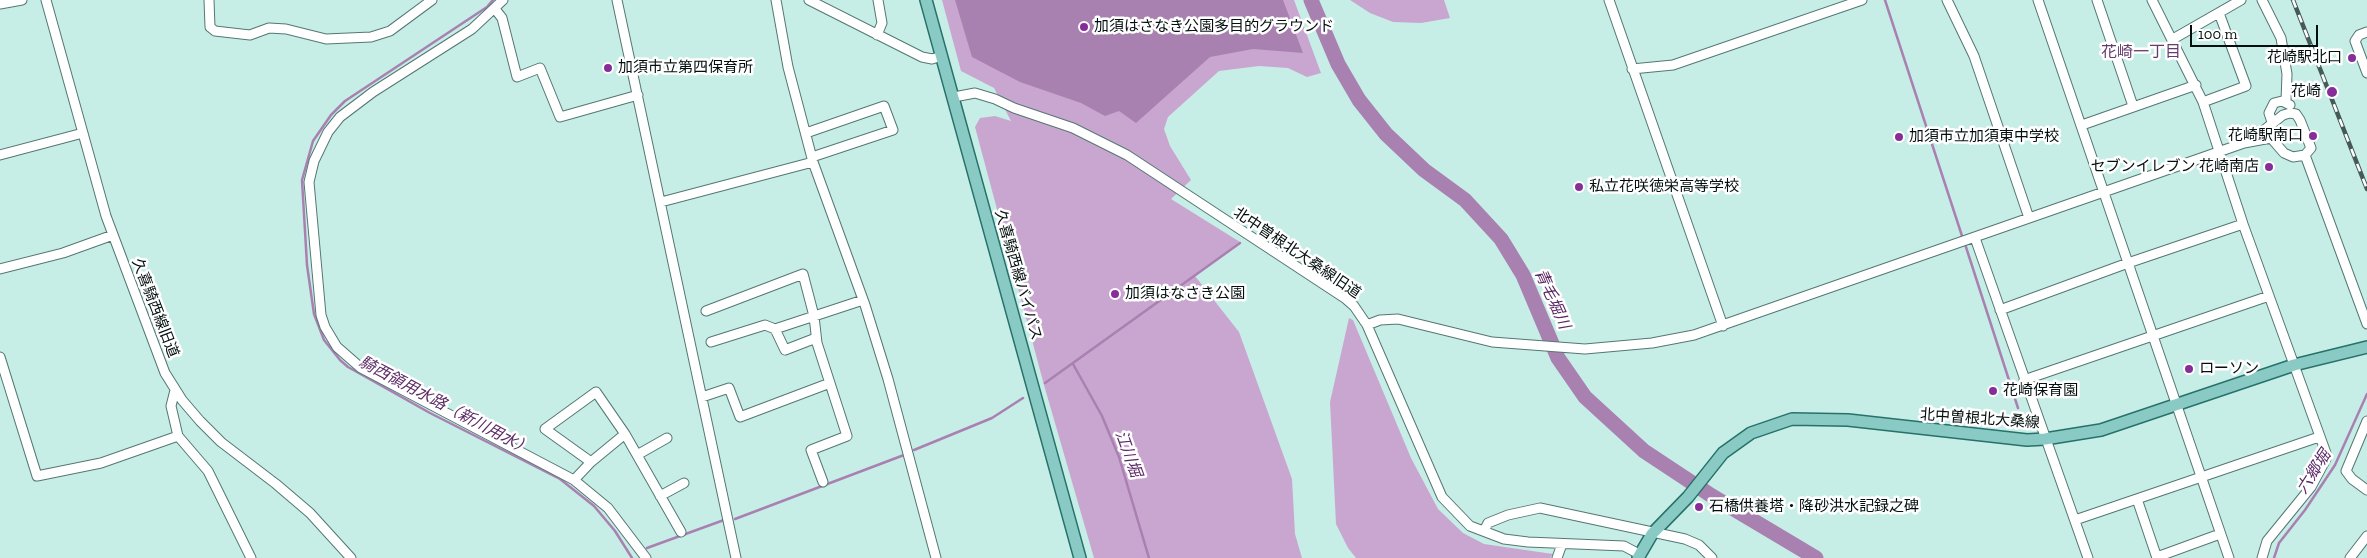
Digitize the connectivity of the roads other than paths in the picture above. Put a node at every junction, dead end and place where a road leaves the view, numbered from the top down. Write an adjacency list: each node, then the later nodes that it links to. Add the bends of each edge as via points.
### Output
1 (22, 0): 19 (street)
2 (46, 0): 37 (street, 久喜騎西線旧道)
3 (209, 0): 4 (street, via 210,27 215,31 250,35 278,28 326,39 371,37 390,30)
4 (432, 0)
5 (503, 0): 20 (street)
6 (617, 0): 29 (street)
7 (776, 0): 38 (street, via 788,67)
8 (809, 0): 23 (street)
9 (878, 0): 23 (street, via 882,23)
10 (926, 0): 25 (main road, 久喜騎西線バイパス)
11 (1609, 0): 26 (street)
12 (1862, 0): 26 (street, via 1674,65)
13 (1947, 0): 46 (street, via 1974,56)
14 (2038, 0): 36 (street)
15 (2097, 0): 33 (street)
16 (2152, 0): 24 (street)
17 (2241, 0): 21 (street)
18 (2262, 0): 32 (street, via 2281,38 2287,74)
19 (0, 4)
20 (495, 9): 29 (street, via 502,18 517,77 540,68 560,117); 81 (street, via 472,29 340,117 324,139 309,182 321,315 338,347 361,368)
21 (2218, 13): 24 (street); 31 (street, via 2246,86)
22 (2367, 32): 27 (street, via 2355,41)
23 (876, 35): 25 (street, via 922,57)
24 (2173, 39): 28 (street)
25 (942, 56): 30 (main road, 久喜騎西線バイパス)
26 (1632, 70): 59 (street)
27 (2367, 73)
28 (2196, 85): 31 (street); 33 (street)
29 (638, 95): 45 (street)
30 (954, 97): 58 (street, 北中曽根北大桑線旧道, via 975,93 995,99 1073,128 1127,156 1346,300); 101 (main road, 久喜騎西線バイパス)
31 (2203, 102): 40 (street)
32 (2286, 102): 34 (street); 35 (street, via 2278,101 2271,106)
33 (2133, 106): 36 (street)
34 (2296, 114): 35 (street, via 2283,115); 42 (street, via 2311,148)
35 (2272, 122): 39 (street)
36 (2082, 125): 44 (street)
37 (83, 133): 41 (street); 48 (street, 久喜騎西線旧道)
38 (806, 133): 43 (street); 43 (street, via 884,106 893,130)
39 (2244, 143): 40 (street); 42 (street, via 2271,138 2288,156)
40 (2220, 152): 44 (street); 47 (street)
41 (0, 155)
42 (2305, 155): 57 (street)
43 (813, 160): 45 (street); 53 (street)
44 (2105, 192): 46 (street); 50 (street)
45 (661, 202): 70 (street)
46 (2029, 218): 49 (street)
47 (2244, 224): 50 (street); 52 (street)
48 (113, 235): 51 (street, via 63,253); 69 (street, 久喜騎西線旧道, via 160,363)
49 (1975, 238): 54 (street); 59 (street)
50 (2128, 263): 54 (street); 61 (street)
51 (0, 269)
52 (2269, 296): 61 (street); 66 (street)
53 (863, 300): 56 (street); 100 (street, via 888,379)
54 (2000, 310): 67 (street)
55 (706, 311): 56 (street, via 803,274)
56 (814, 316): 60 (street); 62 (street)
57 (2367, 324)
58 (1367, 325): 59 (street, via 1389,318 1464,337 1539,347 1585,349 1652,343); 88 (street, 北中曽根北大桑線旧道, via 1442,497 1470,526)
59 (1723, 326)
60 (775, 329): 62 (street, via 785,350); 63 (street, via 765,325)
61 (2153, 336): 67 (street); 71 (street)
62 (816, 338): 68 (street)
63 (711, 342)
64 (2367, 347): 66 (main road, 北中曽根北大桑線)
65 (0, 357): 74 (street, via 37,476 101,463)
66 (2294, 365): 71 (main road, 北中曽根北大桑線); 75 (street)
67 (2024, 380): 77 (street)
68 (830, 383): 70 (street, via 740,417 729,388); 82 (street, via 847,436 811,450)
69 (176, 390): 74 (street, via 171,406); 97 (street, 久喜騎西線旧道, via 221,442 310,514)
70 (702, 397): 99 (street)
71 (2176, 404): 77 (main road, 北中曽根北大桑線, via 2102,430); 80 (street)
72 (2367, 421): 84 (street, via 2346,474)
73 (625, 434): 78 (street); 79 (street); 79 (street, via 596,392 545,429)
74 (178, 436): 96 (street, via 208,471)
75 (2319, 437): 80 (street); 106 (street, via 2326,459 2306,495 2268,541)
76 (667, 438): 78 (street)
77 (2045, 439): 87 (street); 90 (main road, 北中曽根北大桑線, via 1997,438 1848,420 1792,419 1757,431 1723,453 1688,497)
78 (637, 455): 85 (street)
79 (591, 462): 81 (street)
80 (2201, 477): 86 (street); 91 (street)
81 (574, 480): 98 (street, via 608,508)
82 (823, 482)
83 (684, 483): 85 (street)
84 (2367, 490)
85 (660, 496): 89 (street)
86 (2137, 499): 87 (street); 95 (street)
87 (2075, 520): 104 (street)
88 (1484, 531): 90 (street, via 1488,523 1540,508); 93 (street, 北中曽根北大桑線旧道, via 1504,539)
89 (681, 532)
90 (1652, 534): 94 (main road, 北中曽根北大桑線); 103 (street, via 1693,542)
91 (2220, 534): 95 (street); 105 (street)
92 (2367, 536): 107 (street)
93 (1562, 544): 94 (street, 北中曽根北大桑線旧道, via 1624,546); 102 (street)
94 (1638, 556)
95 (2157, 557)
96 (251, 558)
97 (351, 558)
98 (646, 558)
99 (736, 558)
100 (936, 558)
101 (1080, 558)
102 (1557, 558)
103 (1712, 558)
104 (2088, 558)
105 (2228, 558)
106 (2262, 558)
107 (2350, 558)

